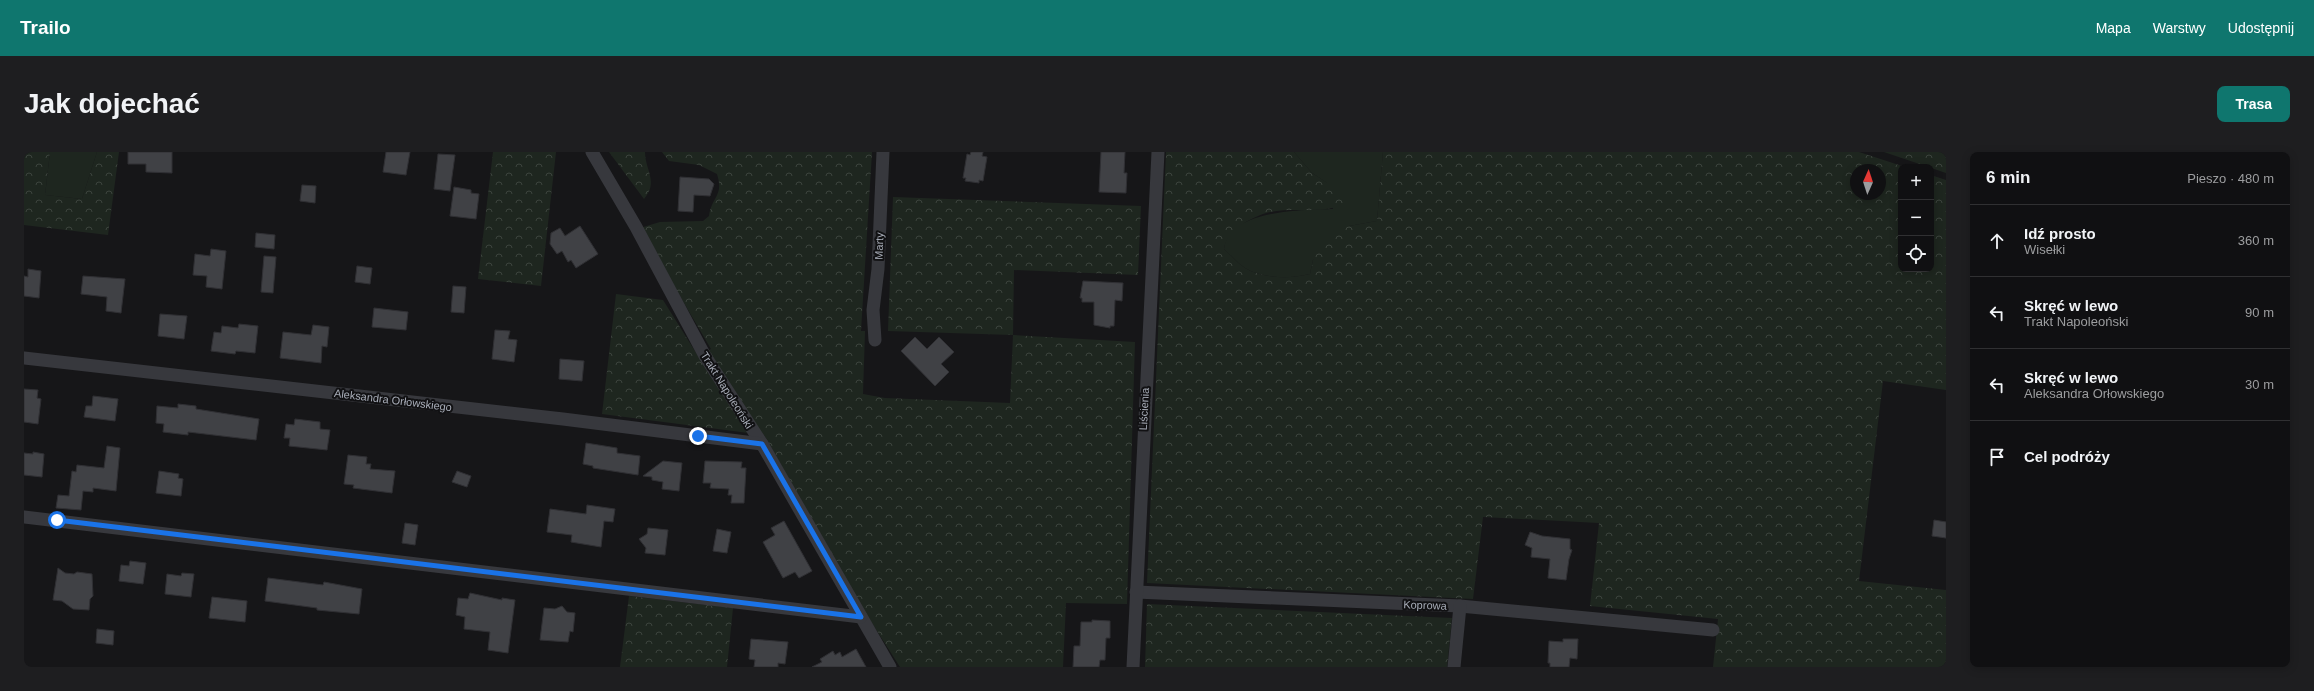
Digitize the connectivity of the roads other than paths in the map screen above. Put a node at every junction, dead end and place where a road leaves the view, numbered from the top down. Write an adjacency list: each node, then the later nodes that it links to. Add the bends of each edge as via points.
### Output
1 (592, 152): 6 (street, Trakt Napoleoński, via 636,227 705,356)
2 (883, 152): 4 (street, Marty, via 878,269 873,310)
3 (1158, 152): 8 (street, Liścienia)
4 (875, 340)
5 (24, 358): 6 (street, Aleksandra Orłowskiego)
6 (762, 444): 10 (street, Trakt Napoleoński)
7 (24, 517): 10 (street)
8 (1136, 592): 9 (street, Koprowa); 13 (street, Liścienia)
9 (1460, 606): 11 (street, Koprowa); 14 (street)
10 (861, 617): 12 (street, Trakt Napoleoński)
11 (1713, 630)
12 (890, 667)
13 (1133, 667)
14 (1454, 667)

